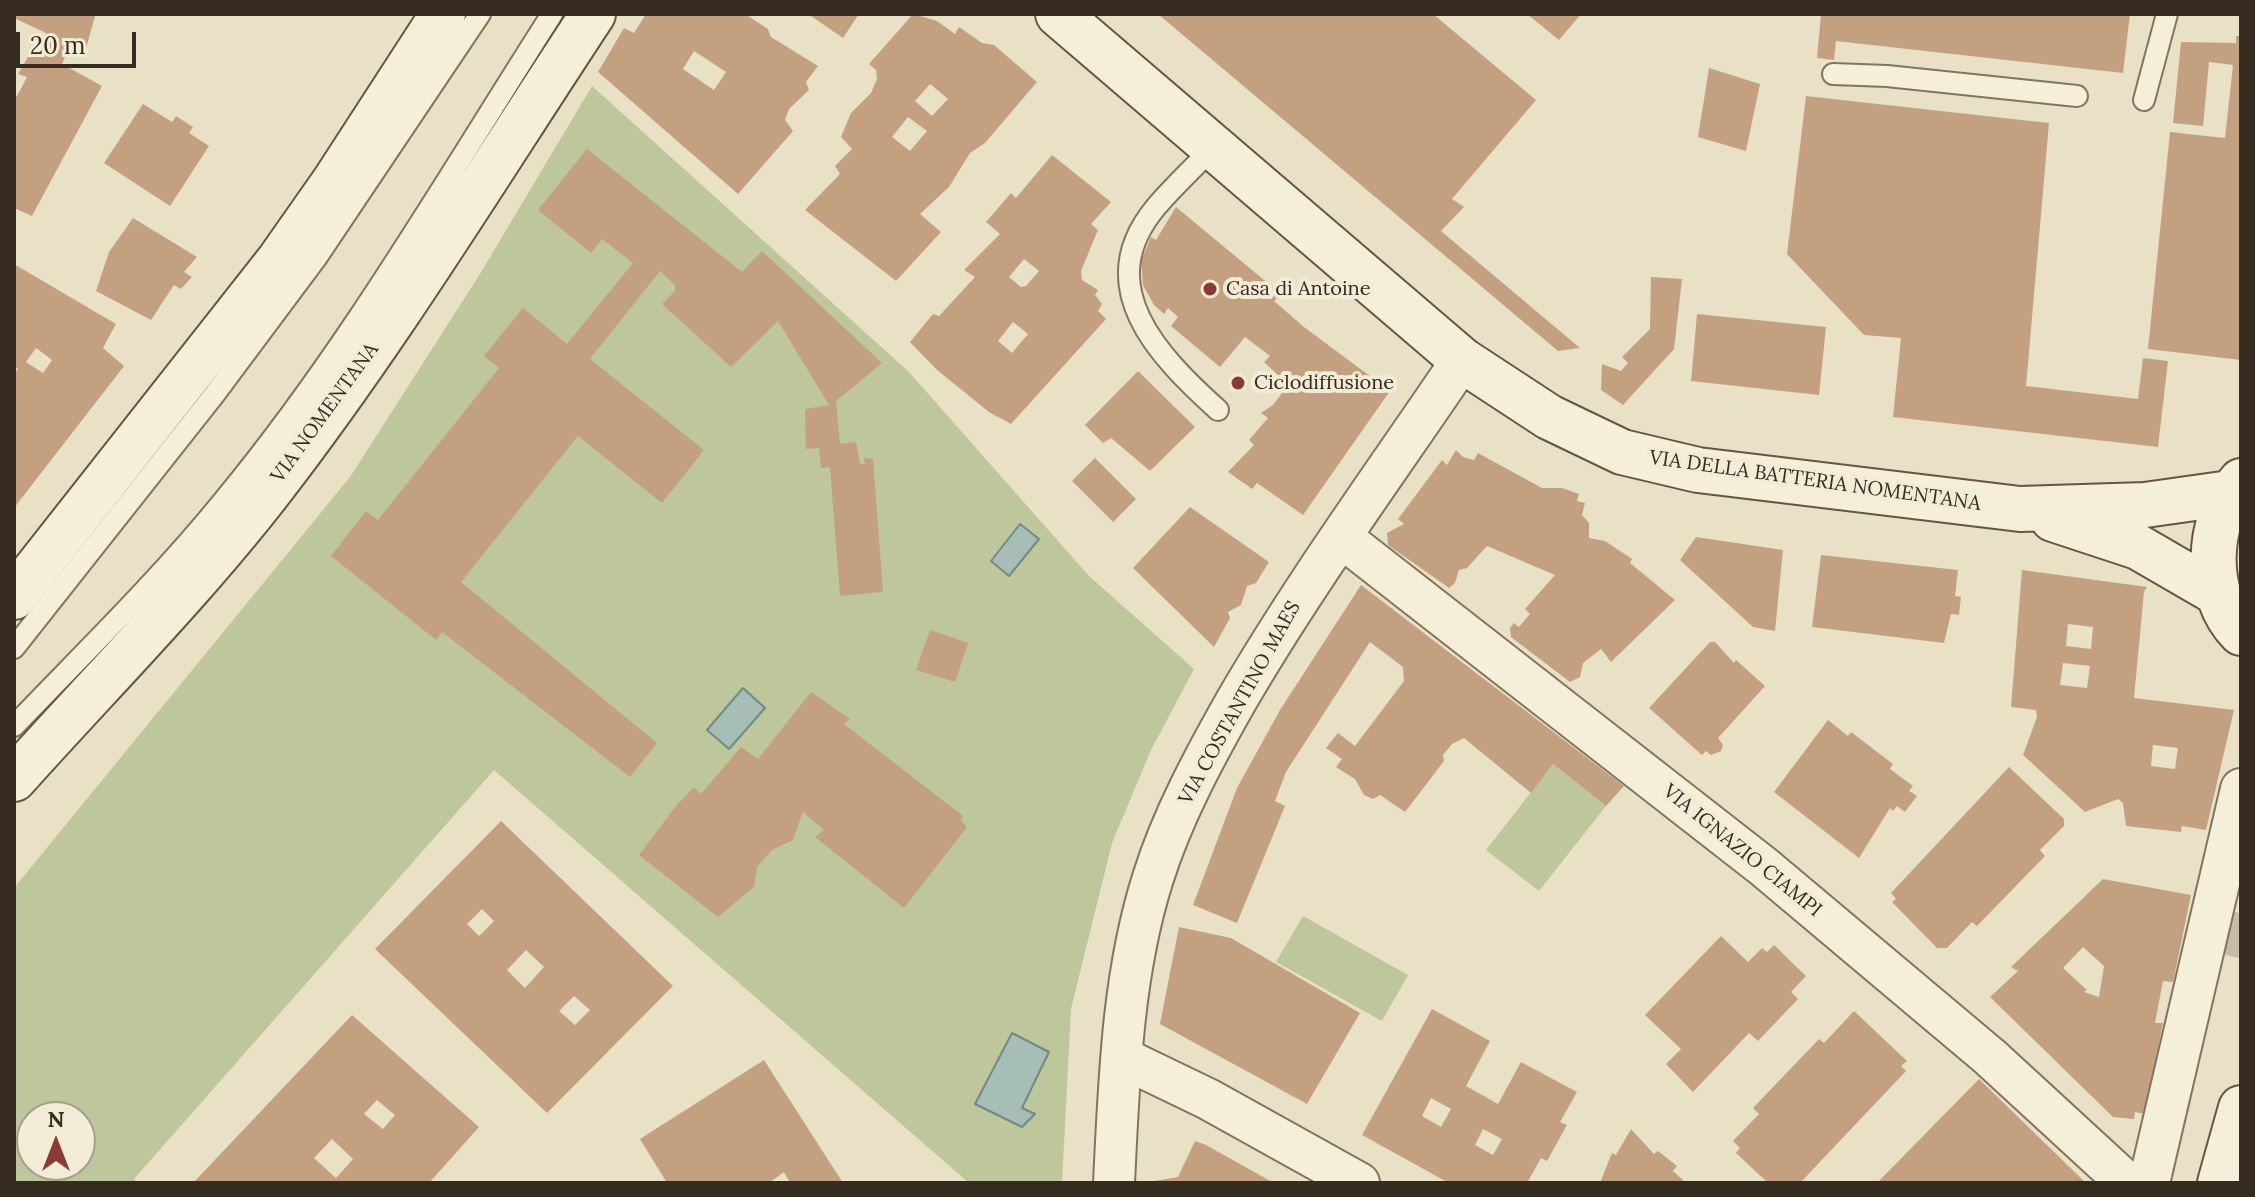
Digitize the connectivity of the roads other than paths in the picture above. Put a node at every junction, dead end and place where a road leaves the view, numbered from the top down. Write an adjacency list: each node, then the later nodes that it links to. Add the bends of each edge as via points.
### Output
1 (443, 14): 17 (street, via 280,259)
2 (480, 14): 19 (lane, via 317,257)
3 (552, 14): 20 (lane, VIA NOMENTANA, via 277,431 188,543)
4 (593, 14): 21 (street, VIA NOMENTANA, via 291,463 149,632)
5 (2167, 14): 9 (lane)
6 (1057, 18): 10 (street, VIA DELLA BATTERIA NOMENTANA)
7 (1833, 74): 8 (lane)
8 (2077, 96)
9 (2144, 100)
10 (1212, 149): 11 (street, VIA DELLA BATTERIA NOMENTANA); 12 (lane, via 1154,209 1137,239 1127,273 1128,293 1140,320 1185,380)
11 (1462, 360): 14 (street, VIA DELLA BATTERIA NOMENTANA, via 1549,417 1643,458 1698,470); 15 (street, VIA COSTANTINO MAES)
12 (1218, 410)
13 (2238, 485): 14 (street, VIA DELLA BATTERIA NOMENTANA, via 2145,505); 16 (street, via 2216,531)
14 (2020, 509): 16 (street, via 2138,547)
15 (1341, 537): 23 (street, VIA COSTANTINO MAES, via 1232,708 1165,844 1132,966); 27 (street, VIA IGNAZIO CIAMPI, via 1764,867 1990,1057)
16 (2219, 594): 18 (street)
17 (14, 597)
18 (2241, 633)
19 (14, 648)
20 (14, 726)
21 (14, 779)
22 (2241, 789): 28 (street)
23 (1123, 1058): 25 (street, VIA COSTANTINO MAES); 26 (street)
24 (2241, 1108): 29 (street)
25 (1114, 1183)
26 (1359, 1183)
27 (2127, 1183)
28 (2149, 1183)
29 (2220, 1183)

